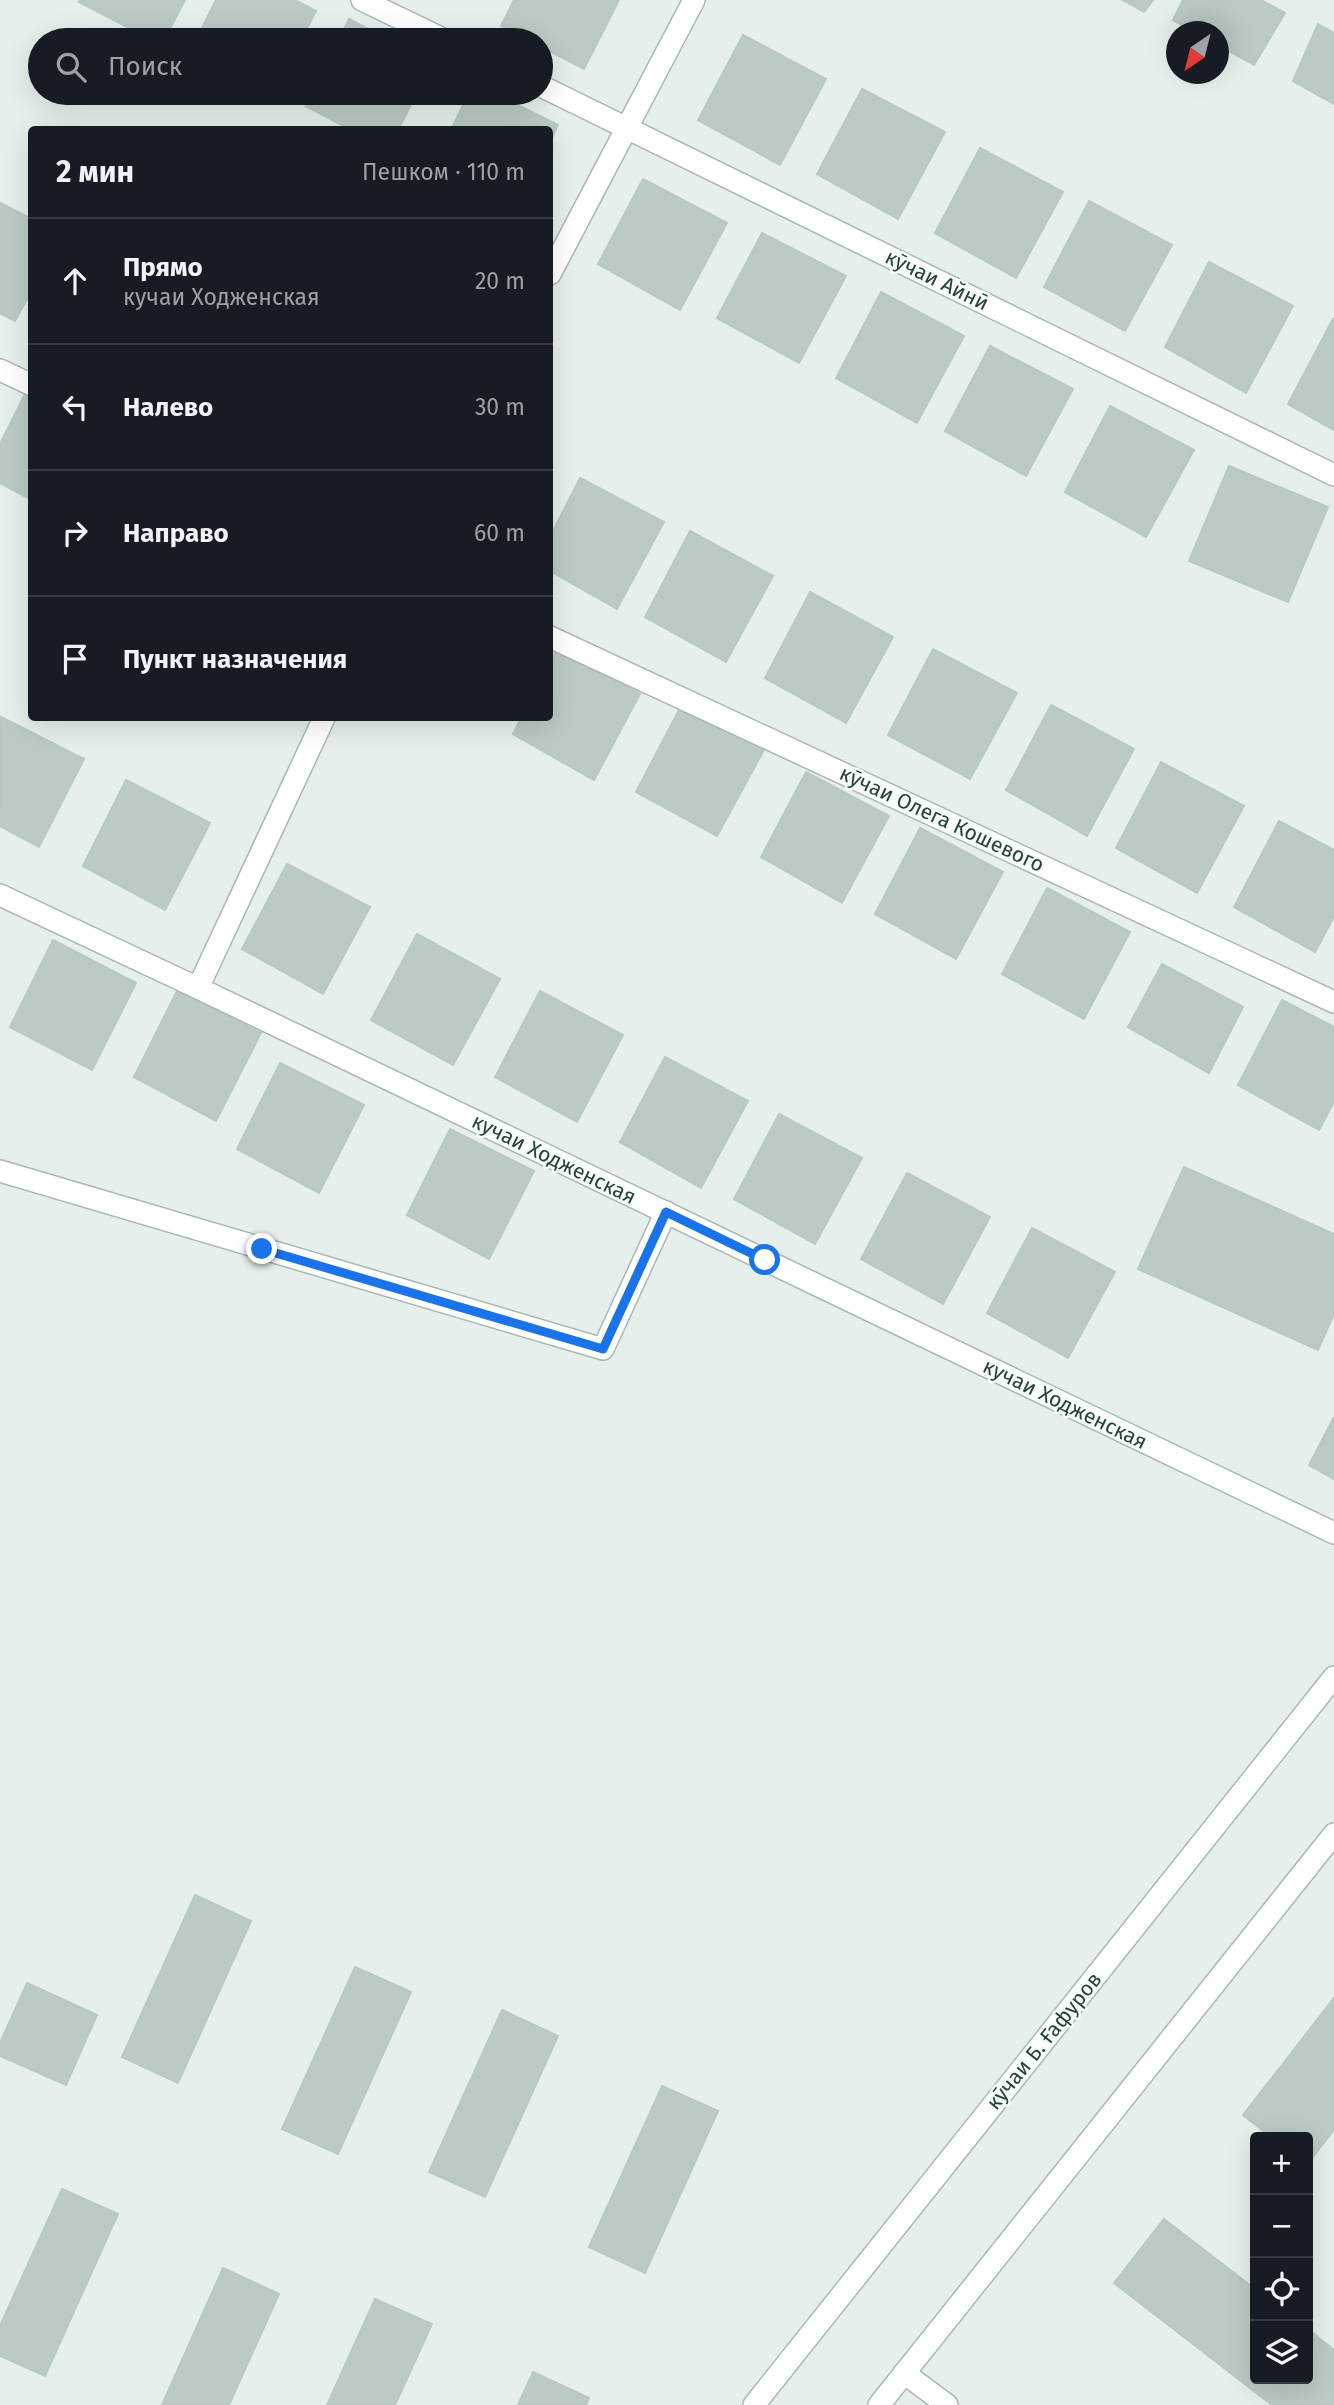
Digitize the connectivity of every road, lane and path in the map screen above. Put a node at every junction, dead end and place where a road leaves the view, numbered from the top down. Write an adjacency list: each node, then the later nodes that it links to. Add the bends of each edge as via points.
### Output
1 (362, 0): 3 (street)
2 (694, 0): 5 (street)
3 (420, 28)
4 (553, 92): 5 (street, кӯчаи Айнӣ)
5 (627, 128): 6 (street); 9 (street, кӯчаи Айнӣ)
6 (553, 268)
7 (0, 370): 8 (street)
8 (28, 383)
9 (1334, 475)
10 (553, 638): 14 (street, кӯчаи Олега Кошевого)
11 (323, 721): 13 (street)
12 (0, 895): 13 (street, кучаи Ходженская)
13 (198, 988): 16 (street, кучаи Ходженская)
14 (1334, 1002)
15 (0, 1171): 16 (street, via 603,1349)
16 (666, 1212): 17 (street, кучаи Ходженская)
17 (1334, 1533)
18 (1334, 1677): 21 (street, кӯчаи Б. Ғафуров)
19 (1334, 1835): 20 (street)
20 (904, 2373): 22 (street); 23 (street)
21 (754, 2405)
22 (879, 2405)
23 (947, 2405)

